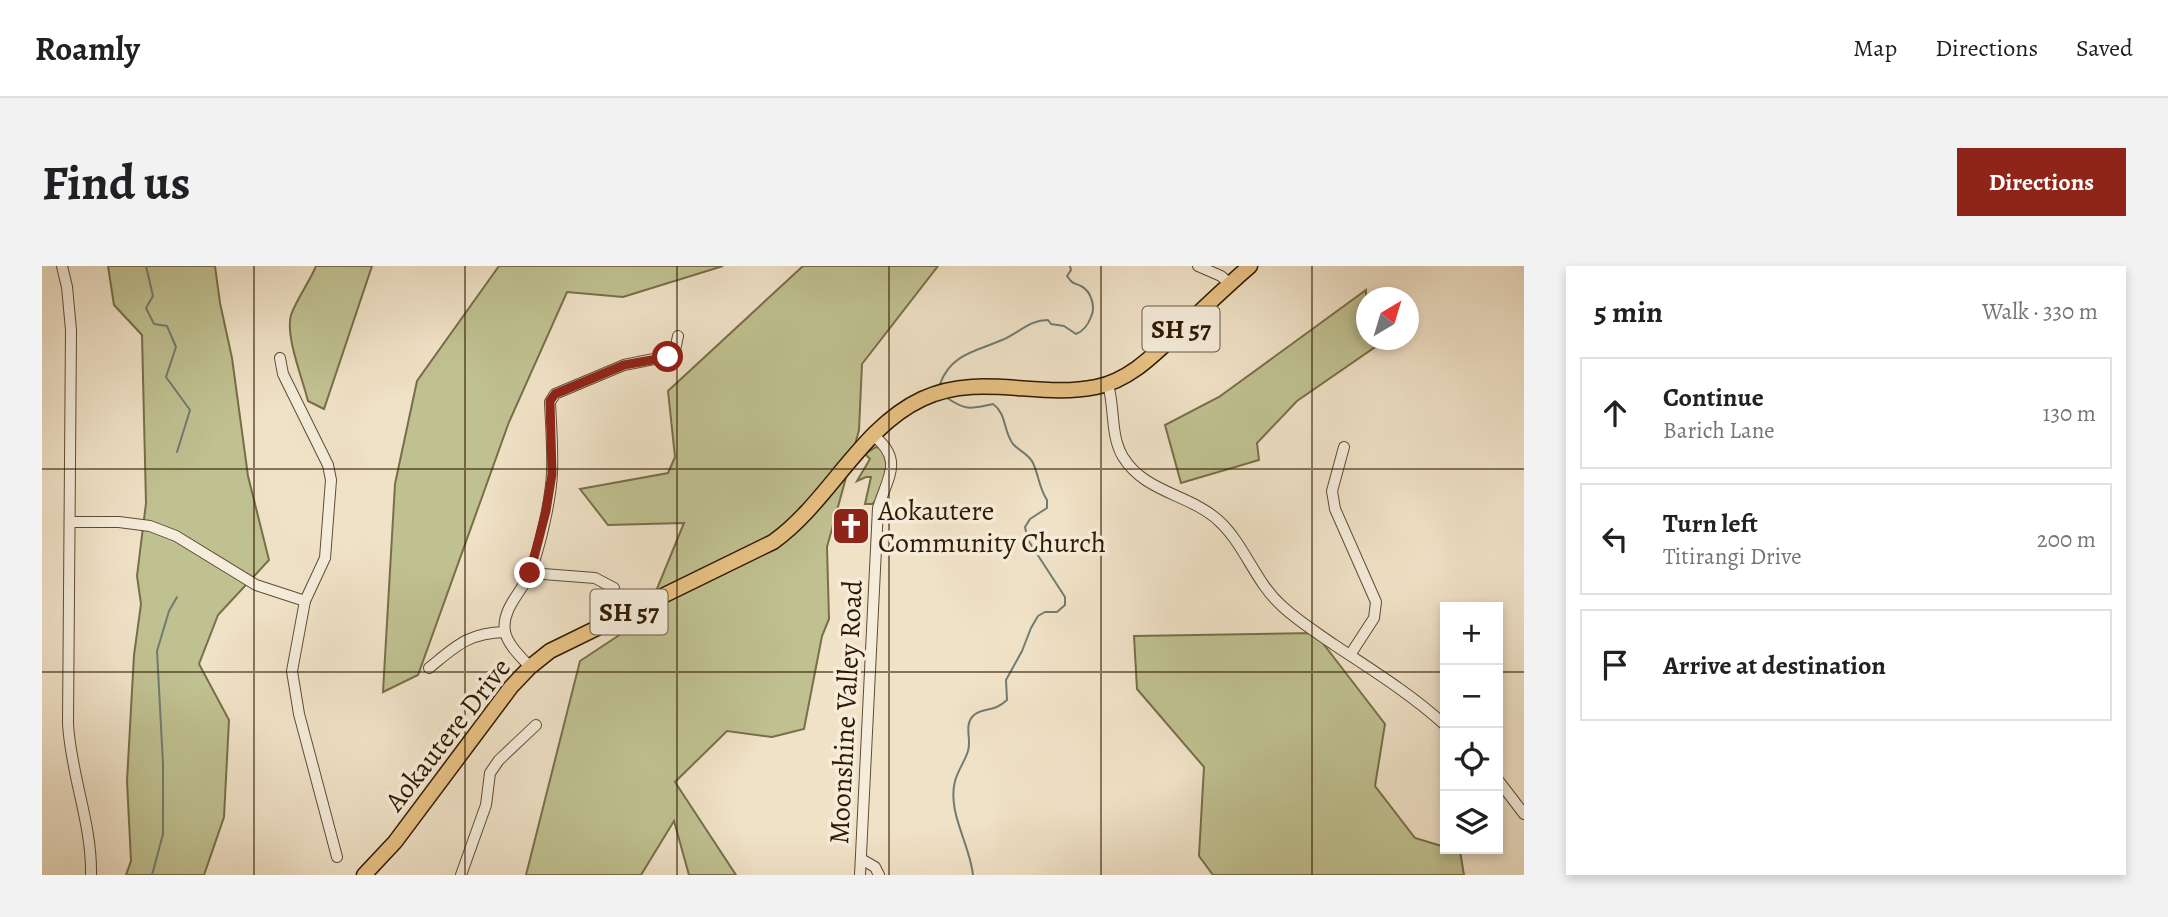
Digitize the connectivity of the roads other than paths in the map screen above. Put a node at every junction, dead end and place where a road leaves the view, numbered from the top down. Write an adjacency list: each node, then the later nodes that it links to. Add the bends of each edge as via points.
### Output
1 (62, 266): 10 (street, via 71,330)
2 (1198, 266): 4 (street)
3 (1250, 266): 4 (highway, Aokautere Drive / SH 57)
4 (1230, 284): 7 (highway, Aokautere Drive / SH 57, via 1137,369)
5 (678, 336): 11 (street, via 674,355 624,365 555,394 550,401 552,474)
6 (280, 358): 13 (street, via 331,480 326,558)
7 (1108, 385): 8 (highway, Aokautere Drive / SH 57, via 1069,391 982,386 940,392 899,412); 15 (street, via 1115,438 1135,472 1219,521 1280,605)
8 (873, 435): 16 (highway, Aokautere Drive / SH 57, via 836,480 773,542 572,639); 23 (street, Moonshine Valley Road, via 890,453 892,464 878,508)
9 (1344, 447): 15 (street, via 1332,491 1335,509 1376,602 1374,618)
10 (69, 522): 13 (street, via 150,526 176,536 256,584); 24 (street, via 69,743 90,833)
11 (530, 573): 12 (street, via 595,578); 14 (street, via 510,607)
12 (614, 588)
13 (305, 601): 22 (street, via 292,670)
14 (505, 632): 16 (street); 17 (street, via 461,641)
15 (1350, 655): 18 (street)
16 (530, 667): 25 (highway, Aokautere Drive / SH 57, via 395,842)
17 (429, 668)
18 (1440, 721)
19 (537, 725): 26 (street, via 494,766 486,805)
20 (1503, 787): 21 (street)
21 (1524, 814)
22 (337, 857)
23 (860, 859): 27 (street, Moonshine Valley Road); 28 (street, via 875,867)
24 (92, 875)
25 (364, 875)
26 (461, 875)
27 (860, 875)
28 (879, 875)

